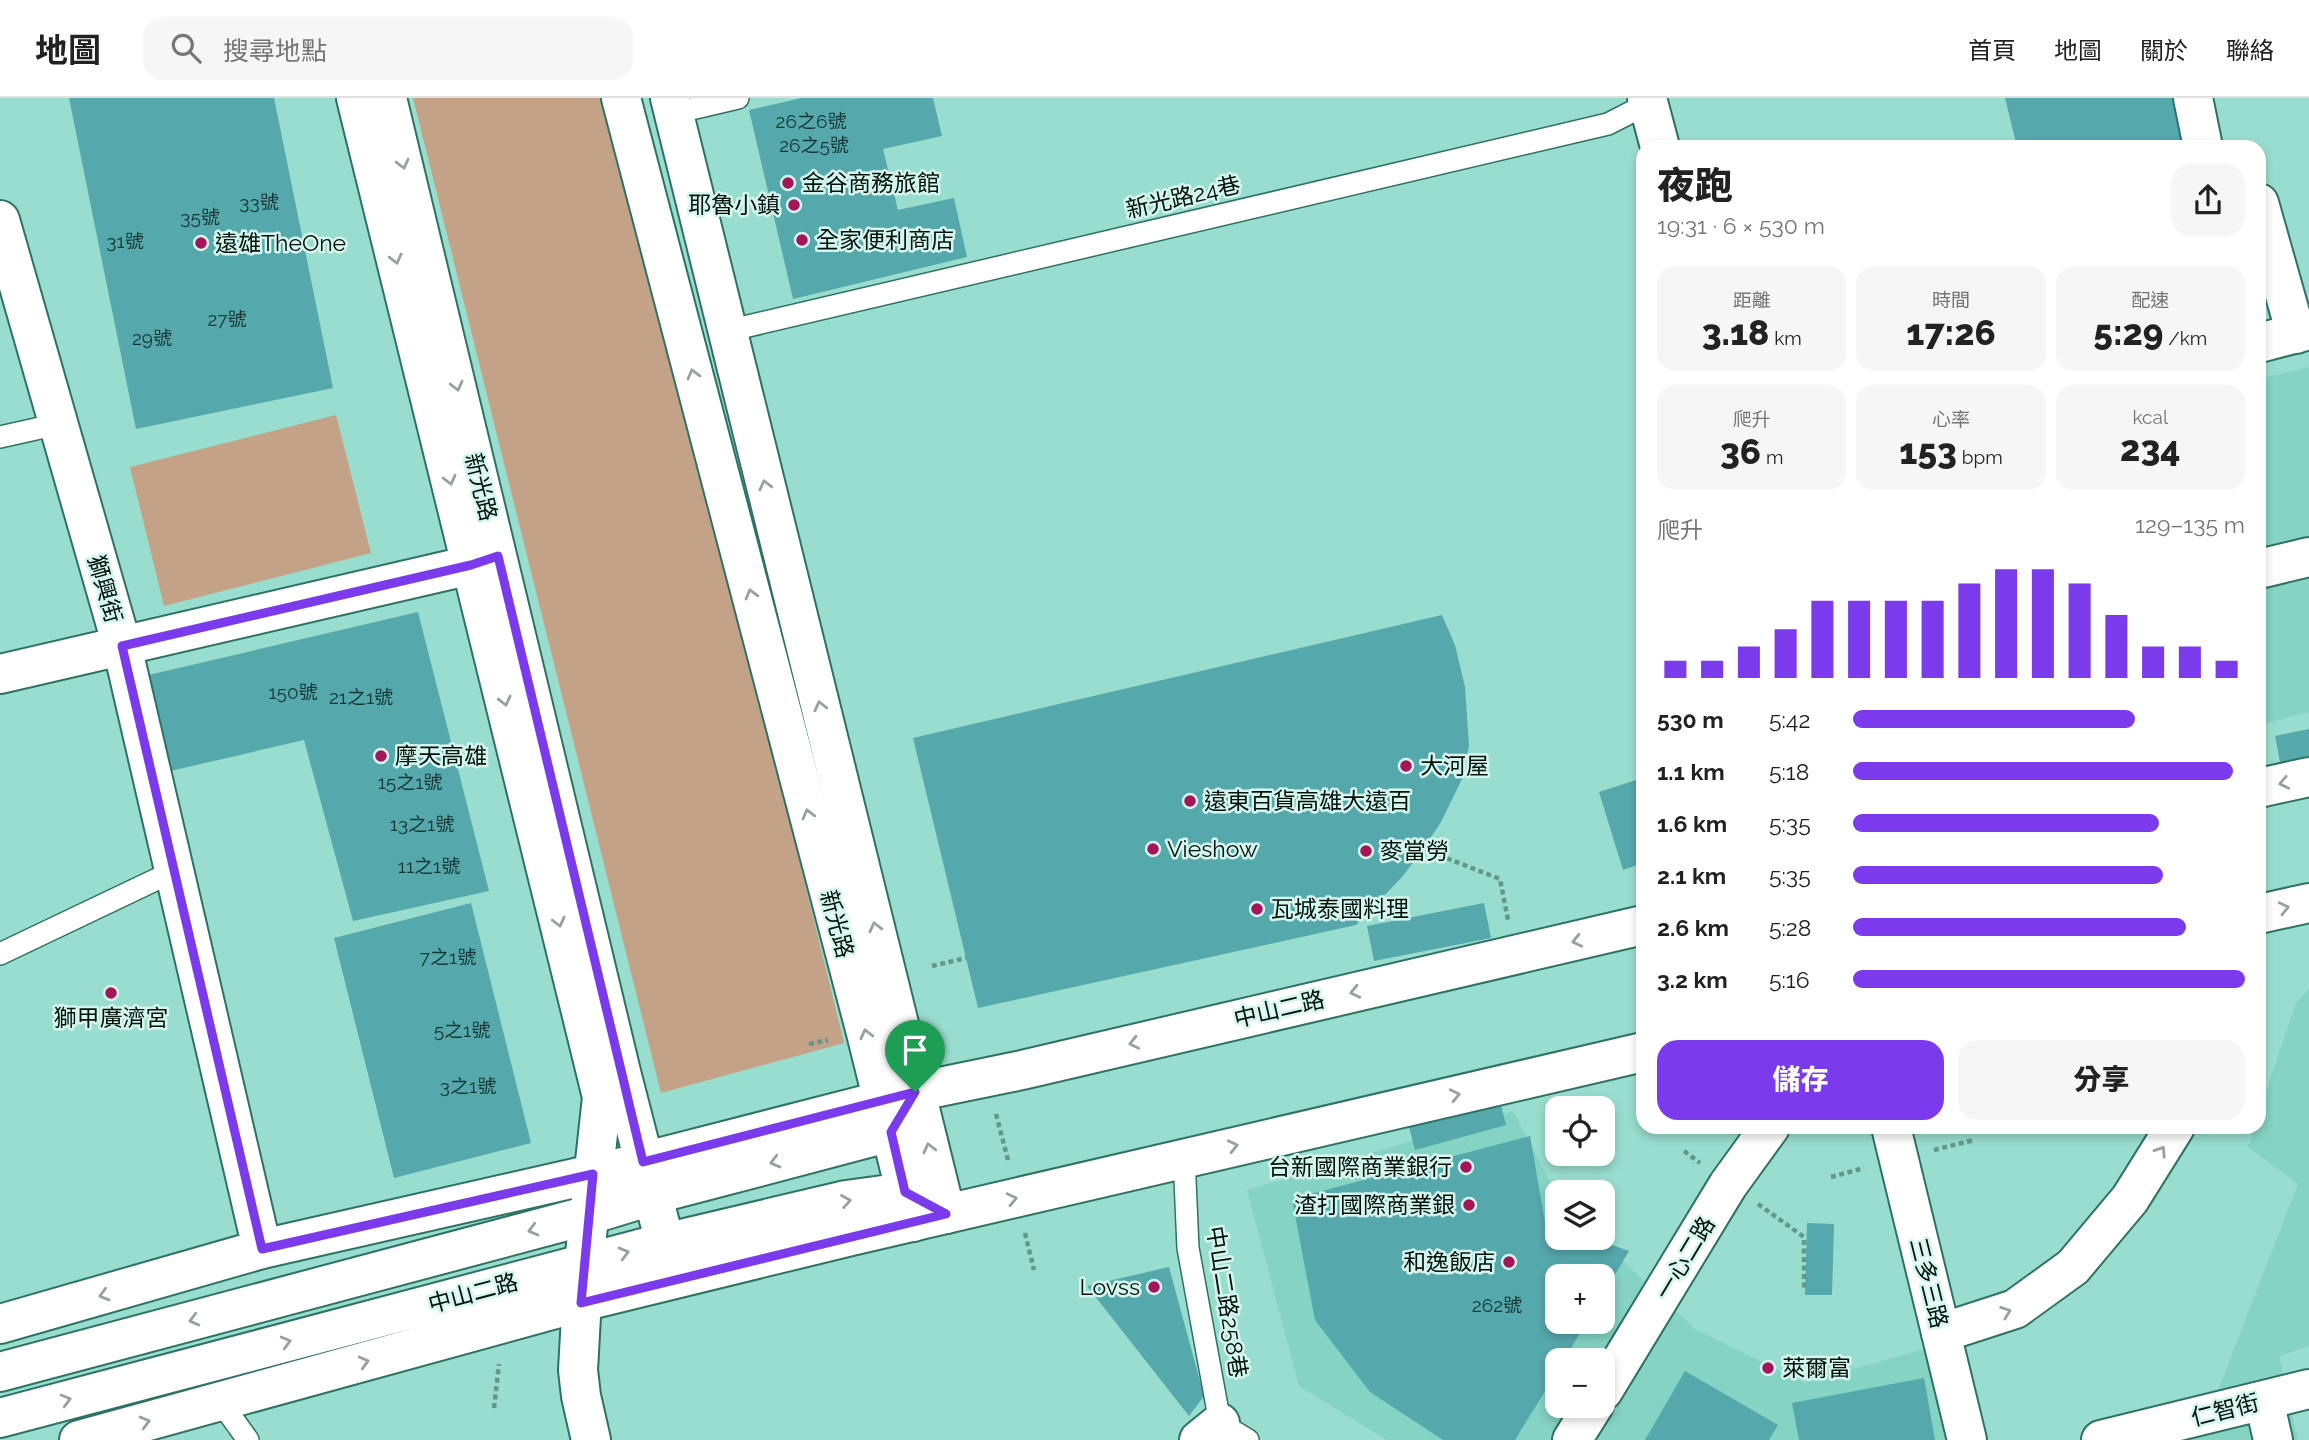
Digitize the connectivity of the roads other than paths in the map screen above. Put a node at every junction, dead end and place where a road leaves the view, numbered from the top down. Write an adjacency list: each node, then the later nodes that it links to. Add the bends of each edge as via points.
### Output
1 (356, 98): 18 (street, 新光路, one-way to 18)
2 (387, 98): 18 (street, 新光路, one-way to 18)
3 (621, 98): 30 (street, 新光路, one-way to 3)
4 (738, 98): 7 (lane)
5 (2193, 98): 9 (street)
6 (1651, 100): 8 (street); 12 (lane, 新光路24巷, via 1608,124)
7 (672, 106): 12 (street, 新光路)
8 (1659, 140)
9 (2202, 140)
10 (0, 220): 15 (street, 獅興街)
11 (2266, 224): 13 (street)
12 (727, 331): 30 (street, 新光路, one-way to 12)
13 (2302, 332): 14 (street)
14 (2266, 341)
15 (58, 424): 16 (lane); 20 (street, 獅興街)
16 (0, 437)
17 (2309, 557): 19 (street)
18 (484, 561): 20 (street); 35 (street, 新光路, one-way to 35, via 602,1097); 36 (street, 新光路)
19 (2266, 567)
20 (122, 646): 21 (street); 24 (street, 獅興街)
21 (0, 674)
22 (2309, 777): 23 (street, one-way to 23)
23 (2266, 786)
24 (174, 872): 28 (lane); 40 (street, 獅興街)
25 (2309, 903): 26 (street, one-way to 25)
26 (2266, 912)
27 (1636, 927): 30 (street, 中山二路, one-way to 30, via 1021,1070)
28 (0, 954)
29 (1636, 1054): 34 (street, 中山二路, one-way to 29)
30 (896, 1108): 36 (street, 中山二路, one-way to 36); 37 (street, 新光路, one-way to 30)
31 (1765, 1134): 45 (street, 一心二路, via 1728,1185)
32 (1893, 1134): 44 (street, 三多三路)
33 (2171, 1134): 44 (street, one-way to 33, via 2015,1309 2073,1266 2130,1199)
34 (1184, 1157): 37 (street, 中山二路, one-way to 34); 52 (lane, 中山二路258巷, via 1188,1248)
35 (593, 1174): 36 (street, 中山二路); 38 (street, 新光路); 40 (street, 中山二路)
36 (648, 1179): 38 (street, 中山二路); 39 (street, 新光路)
37 (921, 1209): 39 (street, 中山二路, one-way to 37, via 846,1200); 42 (street, 中山二路)
38 (589, 1215): 41 (street, 新光路); 46 (street, 中山二路, one-way to 46)
39 (665, 1242): 41 (street, 中山二路, one-way to 39)
40 (262, 1249): 43 (street, 中山二路, one-way to 43)
41 (584, 1263): 42 (street, 新光路); 50 (street, 中山二路, one-way to 41)
42 (581, 1303): 49 (street, 中山二路, one-way to 42); 55 (street, 新光路, via 578,1370)
43 (0, 1324)
44 (1941, 1333): 57 (street, 三多三路)
45 (1615, 1371)
46 (0, 1372)
47 (2309, 1389): 48 (street, 仁智街)
48 (2264, 1400): 58 (street, 仁智街); 59 (street)
49 (220, 1401): 53 (street, 中山二路, one-way to 49); 54 (lane)
50 (0, 1418)
51 (1586, 1418): 56 (street)
52 (1223, 1434)
53 (79, 1440)
54 (248, 1440)
55 (590, 1440)
56 (1572, 1440)
57 (1967, 1440)
58 (2101, 1440)
59 (2273, 1440)

